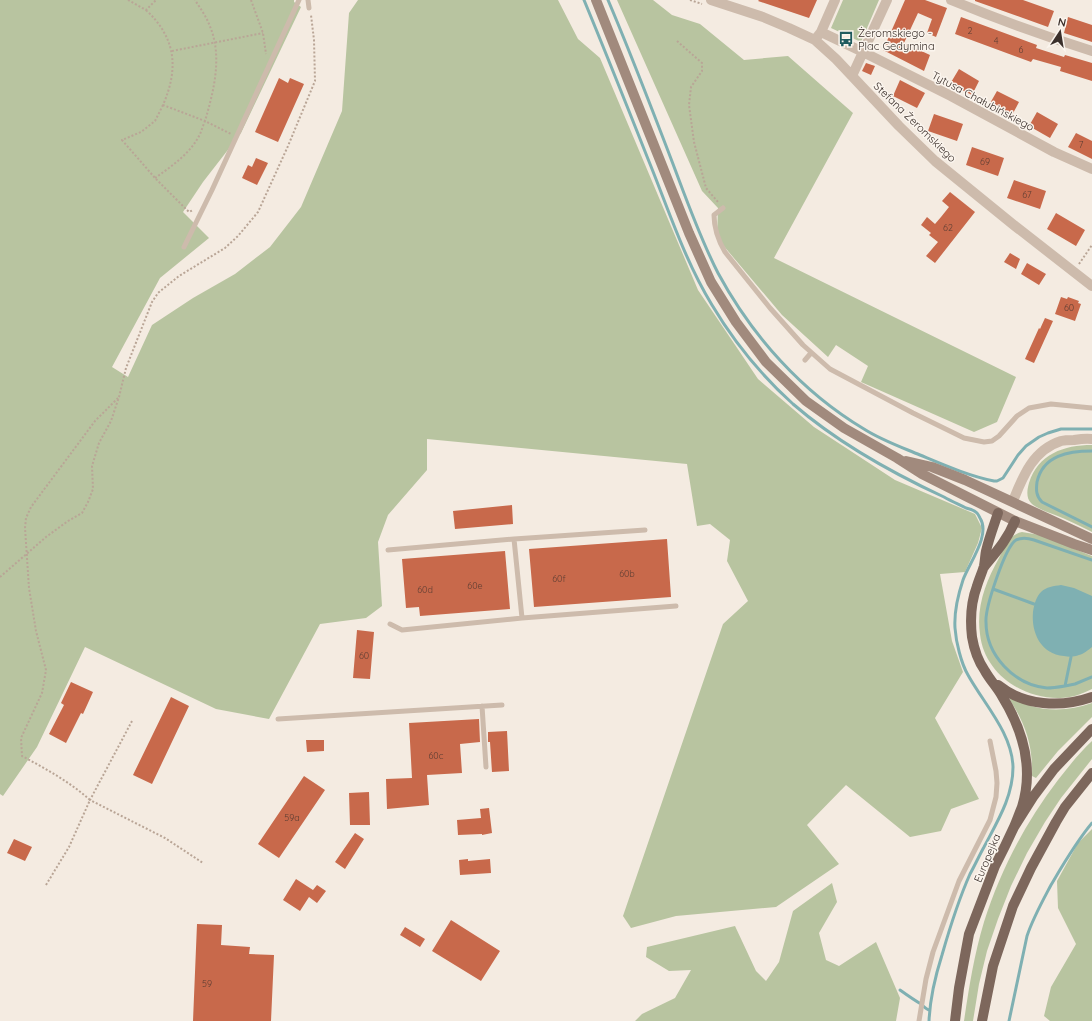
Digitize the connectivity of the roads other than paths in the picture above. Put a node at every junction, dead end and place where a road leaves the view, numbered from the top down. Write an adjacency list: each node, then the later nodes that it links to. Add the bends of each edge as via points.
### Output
1 (299, 0): 15 (lane)
2 (308, 0): 8 (lane)
3 (596, 0): 21 (street, via 688,232 711,282 736,322 766,362 806,401 844,428)
4 (711, 0): 9 (street, Stefana Żeromskiego)
5 (835, 0): 9 (street)
6 (887, 0): 11 (street)
7 (951, 0): 10 (street)
8 (310, 8)
9 (818, 36): 11 (street, Tytusa Chałubińskiego); 12 (street, Stefana Żeromskiego)
10 (1092, 51)
11 (863, 52): 12 (street); 13 (street, Tytusa Chałubińskiego, via 1054,152)
12 (852, 76): 16 (street, Stefana Żeromskiego, via 935,161)
13 (1092, 169)
14 (723, 208): 17 (lane, via 714,215 714,224 725,252 770,308)
15 (184, 247)
16 (1092, 286)
17 (811, 352): 18 (lane); 19 (lane, via 830,369 913,413 964,438 984,442 992,441 999,436 1028,408 1051,404)
18 (805, 360)
19 (1092, 408)
20 (1092, 438): 22 (street, via 1061,441 1045,449 1026,472)
21 (897, 458): 22 (street, via 932,467); 23 (street, via 929,478)
22 (1013, 501): 23 (street, via 1003,505); 24 (street, via 1017,511); 27 (street)
23 (998, 513): 24 (street); 30 (main road, via 986,550)
24 (1015, 521): 29 (street); 30 (main road, via 998,551)
25 (646, 530): 26 (lane)
26 (514, 539): 28 (lane); 32 (lane)
27 (1092, 539)
28 (388, 550)
29 (1092, 550)
30 (984, 567): 34 (main road, via 976,586 971,626 979,661)
31 (676, 606): 32 (lane)
32 (522, 618): 33 (lane, via 402,630)
33 (390, 624)
34 (992, 680): 35 (main road, via 1003,689 1026,700 1052,704); 45 (main road, via 1014,719 1024,744 1026,757 1024,796)
35 (1092, 697)
36 (502, 705): 37 (lane)
37 (482, 706): 38 (lane); 41 (lane)
38 (278, 719)
39 (1092, 729): 45 (main road, Europejka, via 1054,770)
40 (990, 741): 46 (lane, via 996,771 996,797 990,820 959,881 933,952)
41 (486, 767)
42 (1092, 773): 44 (main road)
43 (1092, 780): 44 (main road)
44 (1078, 790): 48 (main road, via 1047,837 1013,906 994,966)
45 (1014, 827): 47 (main road, Europejka, via 995,866 969,934 958,988)
46 (919, 1021)
47 (955, 1021)
48 (982, 1021)

